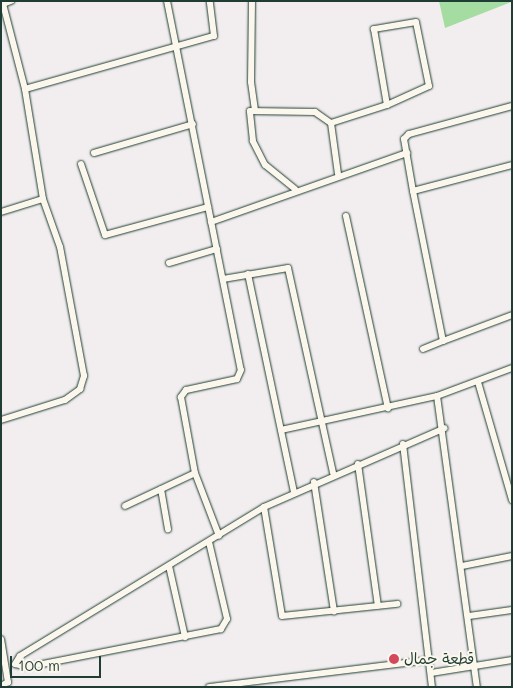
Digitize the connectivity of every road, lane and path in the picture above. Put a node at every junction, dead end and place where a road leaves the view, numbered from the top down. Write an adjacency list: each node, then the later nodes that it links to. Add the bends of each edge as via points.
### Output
1 (11, 1): 5 (street)
2 (167, 1): 6 (street)
3 (210, 1): 6 (street, via 216,35)
4 (252, 1): 10 (street, via 251,82)
5 (2, 4): 7 (street)
6 (176, 45): 7 (street); 12 (street)
7 (25, 89): 20 (street)
8 (387, 105): 8 (street, via 429,86 416,22 377,27 373,32); 11 (street)
9 (512, 106): 14 (street, via 405,136)
10 (255, 109): 11 (street, via 306,110); 18 (street, via 248,119 261,157 272,174)
11 (331, 123): 17 (street)
12 (193, 124): 13 (street); 21 (street)
13 (94, 153)
14 (407, 153): 17 (street); 19 (street)
15 (81, 164): 21 (street, via 105,235)
16 (512, 165): 19 (street)
17 (338, 174): 18 (street)
18 (295, 189): 24 (street)
19 (413, 191): 30 (street)
20 (44, 199): 22 (street); 36 (street, via 60,247 84,376 80,390 65,400)
21 (208, 207): 24 (street)
22 (1, 212)
23 (346, 216): 35 (street)
24 (211, 222): 25 (street)
25 (217, 249): 26 (street); 28 (street)
26 (169, 263)
27 (248, 274): 28 (street); 37 (street, via 288,268); 39 (street)
28 (223, 279): 42 (street, via 241,375 182,392)
29 (512, 315): 30 (street)
30 (443, 341): 31 (street)
31 (422, 349)
32 (512, 368): 33 (street)
33 (478, 382): 34 (street); 47 (street)
34 (438, 396): 35 (street); 38 (street)
35 (388, 408): 37 (street)
36 (1, 420)
37 (321, 423): 39 (street); 43 (street)
38 (445, 428): 40 (street); 55 (street)
39 (281, 430): 46 (street)
40 (403, 444): 41 (street); 63 (street)
41 (358, 464): 43 (street); 57 (street)
42 (196, 473): 45 (street); 51 (street, via 208,516)
43 (333, 473): 44 (street)
44 (314, 482): 46 (street); 59 (street)
45 (161, 489): 48 (street); 50 (street)
46 (294, 492): 49 (street)
47 (512, 500)
48 (125, 506)
49 (264, 507): 51 (street); 59 (street, via 280,614)
50 (168, 529)
51 (219, 536): 52 (street)
52 (209, 542): 54 (street); 61 (street, via 226,625)
53 (512, 556): 55 (street)
54 (169, 566): 61 (street); 61 (street, via 20,656 16,664 28,667)
55 (462, 566): 60 (street)
56 (397, 604): 57 (street)
57 (378, 606): 59 (street)
58 (512, 610): 60 (street)
59 (334, 611)
60 (469, 616): 65 (street)
61 (185, 637)
62 (1, 639): 68 (street, via 8,682)
63 (428, 660): 66 (street); 67 (street)
64 (512, 660): 65 (street)
65 (474, 666): 66 (street); 71 (street)
66 (431, 673): 70 (street)
67 (243, 685): 69 (street)
68 (1, 686)
69 (209, 687)
70 (432, 687)
71 (477, 687)

